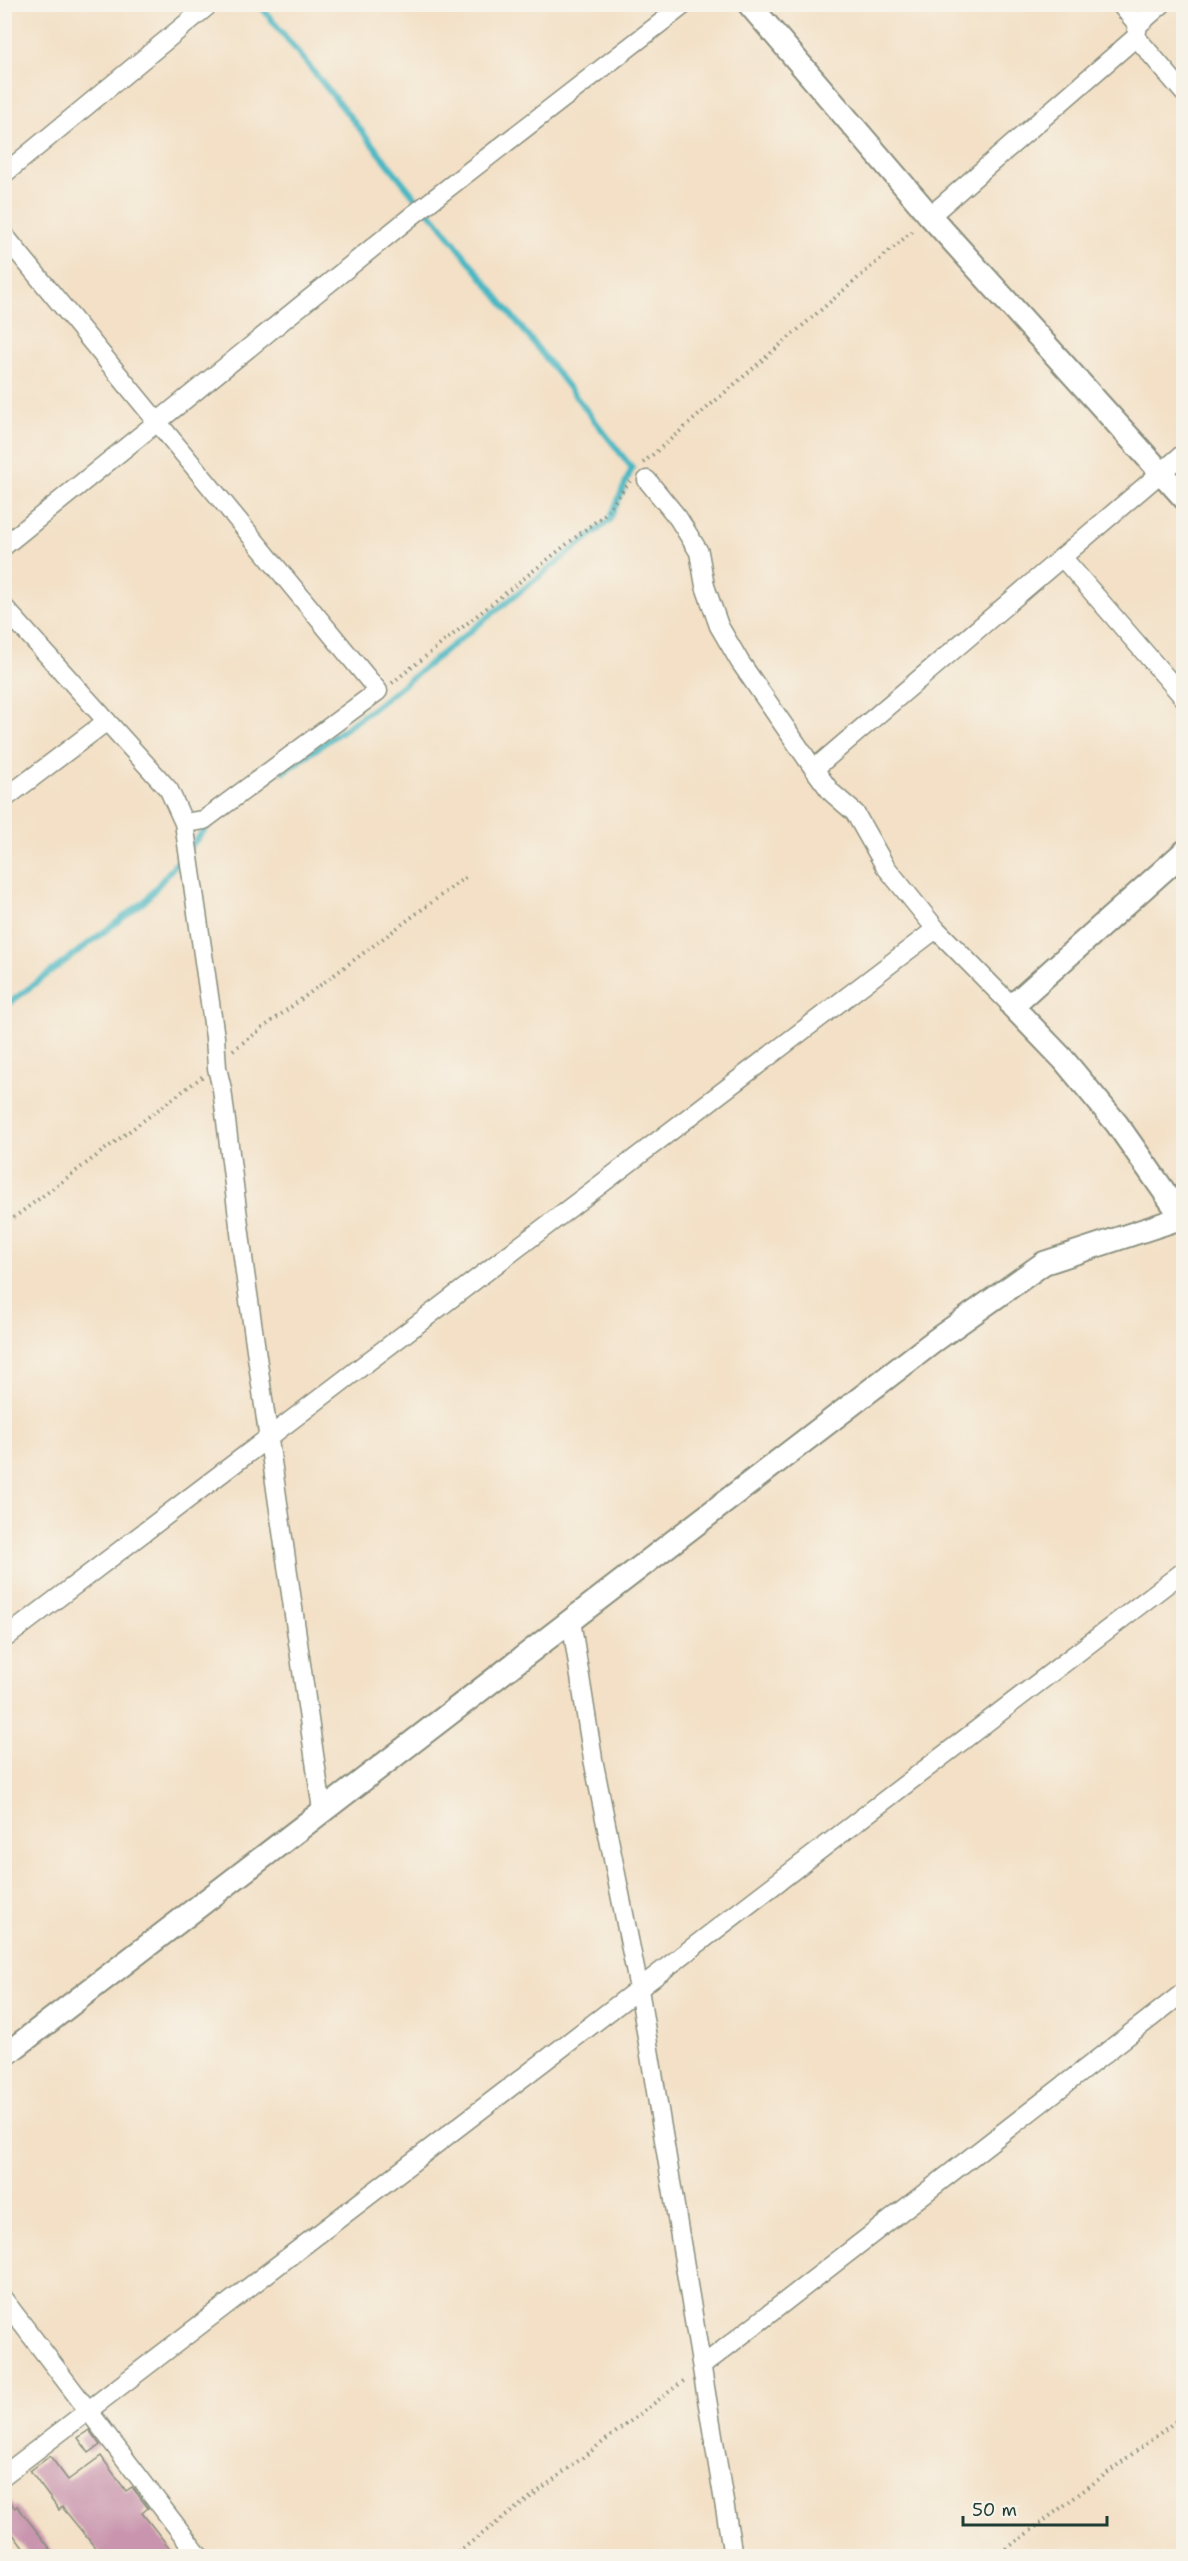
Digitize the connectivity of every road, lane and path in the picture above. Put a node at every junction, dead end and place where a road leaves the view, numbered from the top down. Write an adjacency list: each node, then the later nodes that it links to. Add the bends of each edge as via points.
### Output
1 (210, 4): 8 (street)
2 (686, 4): 11 (street, via 413,215)
3 (749, 4): 9 (street)
4 (1120, 4): 6 (street)
5 (1162, 4): 6 (street)
6 (1137, 31): 7 (street); 9 (street)
7 (1184, 93)
8 (4, 174)
9 (930, 216): 13 (street); 14 (path, via 644,461)
10 (4, 235): 11 (street)
11 (159, 422): 16 (street); 24 (street, via 378,691 204,820)
12 (1184, 453): 13 (street)
13 (1161, 472): 15 (street); 17 (street)
14 (639, 476): 19 (path, via 605,514); 22 (street, via 678,518 699,552 705,586 719,626)
15 (1184, 498)
16 (4, 546)
17 (1062, 557): 20 (street); 22 (street)
18 (4, 607): 21 (street)
19 (383, 689)
20 (1184, 698)
21 (106, 721): 23 (street); 24 (street, via 169,790)
22 (814, 769): 26 (street, via 831,792 855,813 885,866)
23 (4, 799)
24 (184, 823): 29 (street)
25 (1184, 852): 27 (street)
26 (936, 929): 27 (street); 29 (street)
27 (1012, 1006): 28 (street, via 1117,1124)
28 (1183, 1218): 31 (street, via 1044,1263 937,1339)
29 (268, 1438): 32 (street); 33 (street)
30 (1184, 1571): 34 (street)
31 (571, 1620): 33 (street); 34 (street, via 593,1759)
32 (4, 1639)
33 (322, 1810): 36 (street)
34 (639, 1989): 38 (street); 39 (street)
35 (1184, 1992): 38 (street)
36 (4, 2056)
37 (4, 2300): 39 (street)
38 (702, 2366): 43 (path); 44 (street)
39 (89, 2411): 41 (street); 42 (street)
40 (1184, 2415): 45 (path)
41 (4, 2475)
42 (199, 2556)
43 (453, 2556)
44 (733, 2556)
45 (997, 2556)

